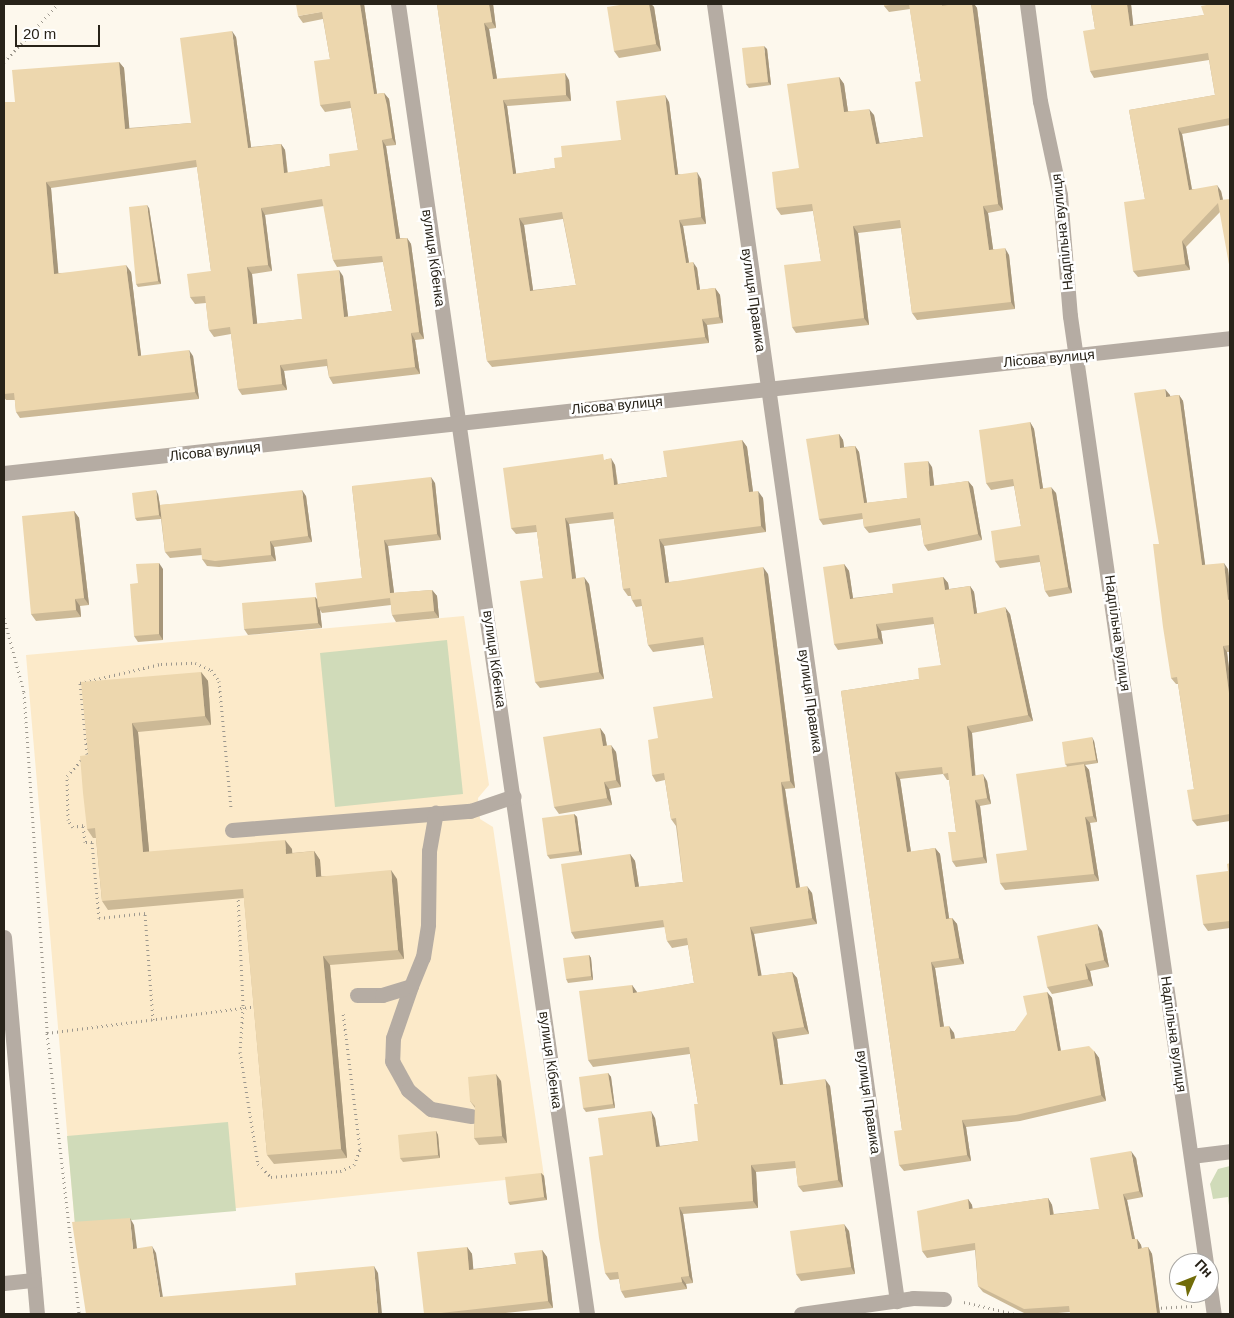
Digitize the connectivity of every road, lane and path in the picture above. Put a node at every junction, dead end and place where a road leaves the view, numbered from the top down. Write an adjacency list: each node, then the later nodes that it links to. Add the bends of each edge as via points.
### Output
1 (58, 4): 5 (path)
2 (398, 4): 9 (street, вулиця Кібенка)
3 (714, 4): 8 (street, вулиця Правика)
4 (1027, 4): 7 (street, Надпільна вулиця, via 1040,101 1060,195 1070,316)
5 (4, 62)
6 (1230, 338): 7 (street, Лісова вулиця)
7 (1079, 354): 8 (street, Лісова вулиця); 27 (street, Надпільна вулиця)
8 (767, 390): 9 (street, Лісова вулиця); 32 (street, вулиця Правика)
9 (459, 423): 10 (street, Лісова вулиця); 12 (street, вулиця Кібенка)
10 (4, 473)
11 (4, 618): 23 (path, via 24,692)
12 (514, 796): 13 (street, via 470,811); 37 (street, вулиця Кібенка)
13 (436, 813): 14 (street); 17 (street, via 429,851 428,924 423,957)
14 (232, 830): 22 (path, via 219,681 211,670 195,663 161,664 80,683 87,754 67,776 68,820 73,827 83,825 85,842 92,842 99,918 145,913)
15 (237, 890): 21 (path)
16 (4, 937): 24 (street)
17 (411, 986): 18 (street, via 382,994); 25 (street, via 393,1038 392,1061 408,1090 431,1109)
18 (357, 995)
19 (342, 1002): 21 (path, via 360,1149 354,1165 340,1171 292,1176 271,1177 258,1164 240,1052)
20 (259, 1006): 21 (path)
21 (243, 1008): 22 (path)
22 (153, 1020): 23 (path)
23 (48, 1033): 36 (path)
24 (11, 1102): 29 (street)
25 (471, 1116)
26 (1230, 1151): 27 (street)
27 (1191, 1156): 28 (street, Надпільна вулиця)
28 (1205, 1253)
29 (34, 1280): 30 (street); 35 (street)
30 (4, 1283)
31 (944, 1299): 32 (street); 39 (path)
32 (897, 1301): 38 (street)
33 (1151, 1309): 34 (path)
34 (1214, 1310)
35 (37, 1314)
36 (79, 1314)
37 (587, 1314)
38 (801, 1314)
39 (1015, 1314)

